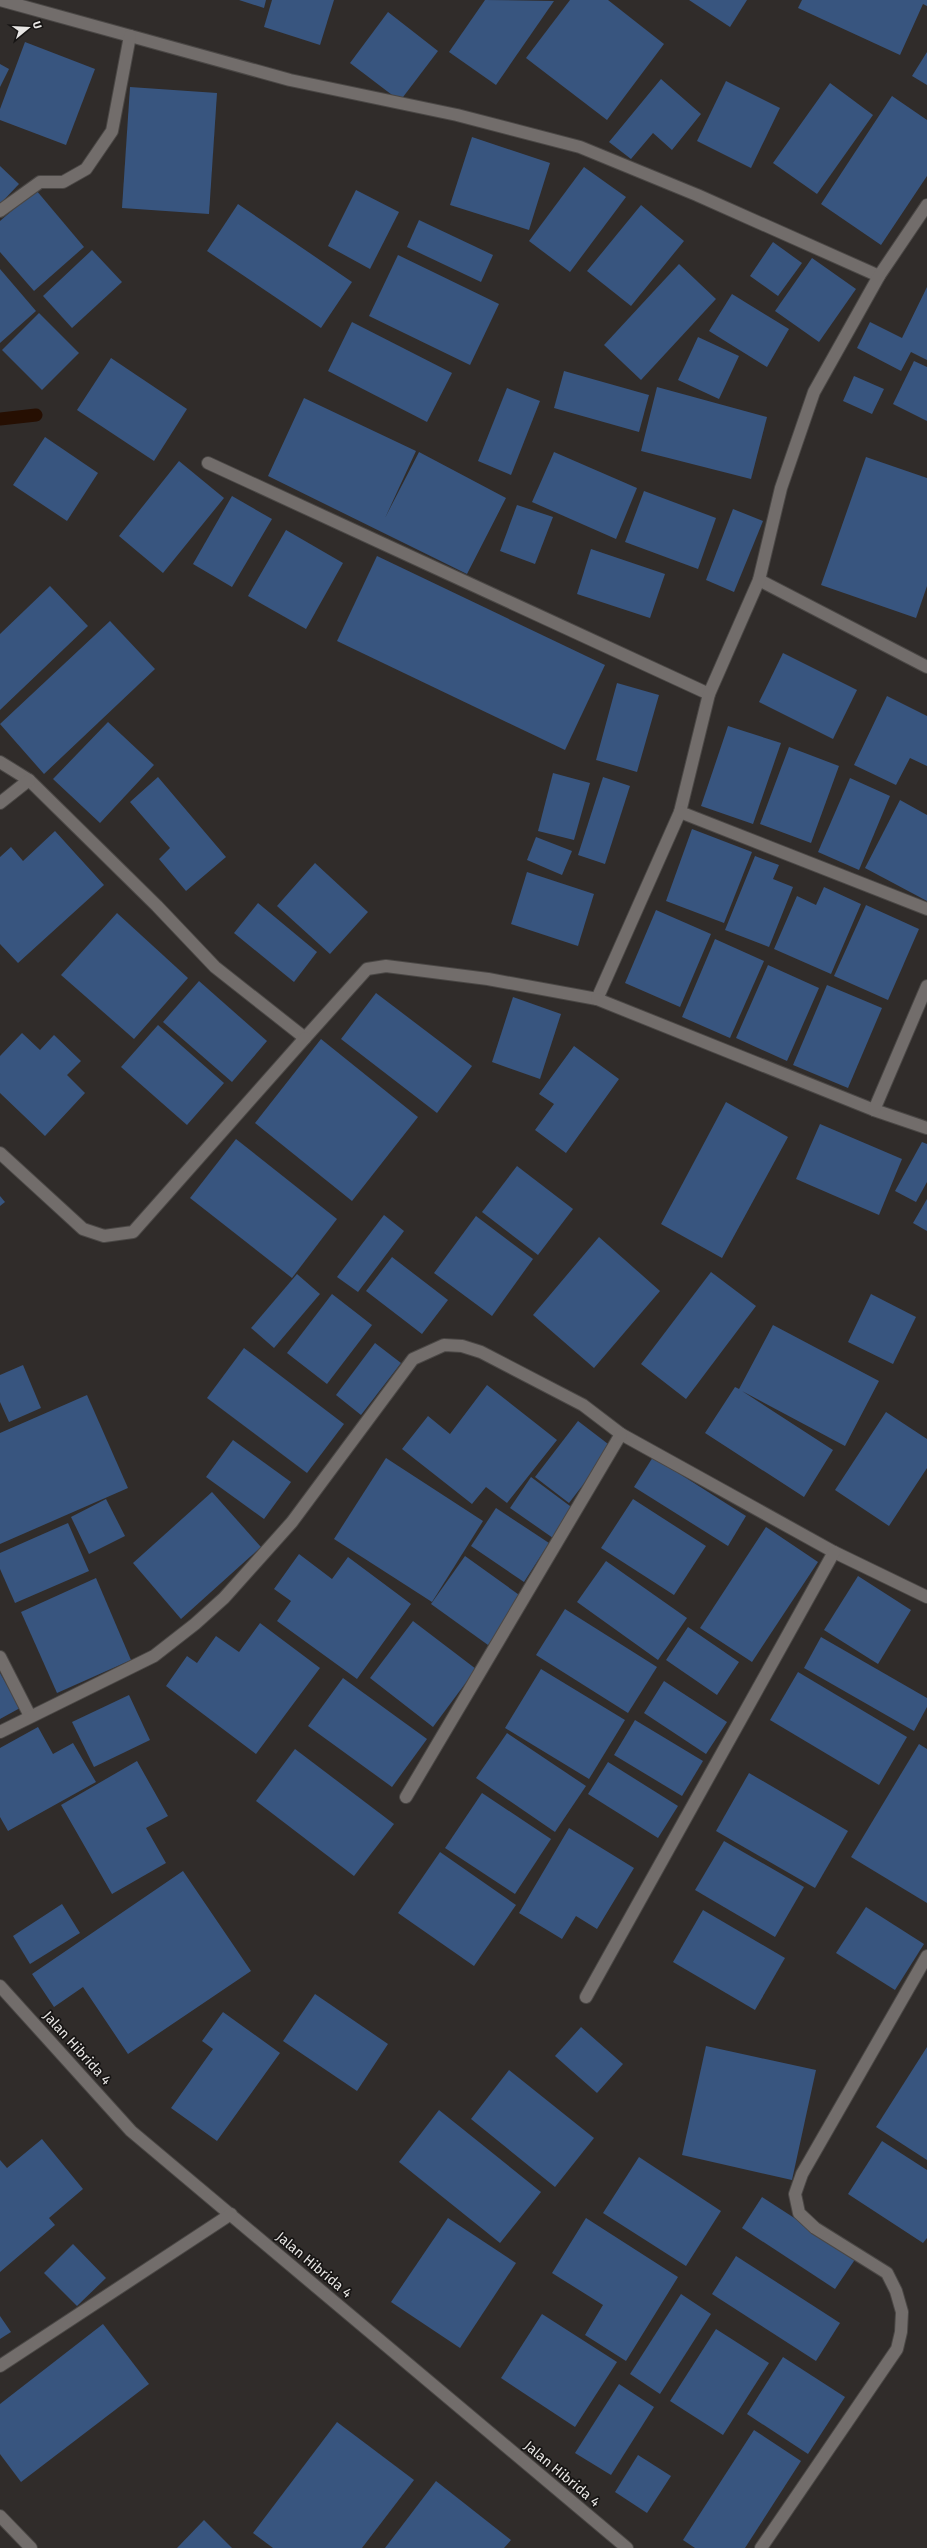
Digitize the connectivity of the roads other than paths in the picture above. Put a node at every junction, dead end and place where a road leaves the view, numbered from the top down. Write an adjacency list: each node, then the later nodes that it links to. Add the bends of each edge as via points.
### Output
1 (0, 0): 2 (street)
2 (130, 36): 4 (street, via 112,131 86,169 63,182 40,182); 5 (street, via 290,80 456,115 580,147 697,195)
3 (927, 206): 5 (street)
4 (0, 211)
5 (879, 276): 7 (street, via 814,392 781,488)
6 (208, 463): 9 (street)
7 (758, 580): 8 (street); 9 (street)
8 (927, 667)
9 (710, 694): 13 (street)
10 (0, 762): 11 (street)
11 (29, 780): 12 (street); 17 (street, via 215,967)
12 (0, 803)
13 (680, 812): 14 (street); 16 (street)
14 (927, 909)
15 (927, 986): 18 (street)
16 (597, 1000): 17 (street, via 488,979 386,966 367,969); 18 (street)
17 (305, 1038): 20 (street, via 134,1232 104,1236 83,1229)
18 (874, 1110): 19 (street)
19 (927, 1128)
20 (0, 1153)
21 (621, 1434): 22 (street); 25 (street, via 583,1405 481,1352 462,1346 444,1345 413,1360 292,1522 212,1608 154,1656); 27 (street)
22 (834, 1552): 23 (street); 30 (street)
23 (927, 1597)
24 (0, 1657): 25 (street)
25 (30, 1716): 26 (street)
26 (0, 1732)
27 (406, 1797)
28 (927, 1956): 36 (street, via 802,2174 795,2194 798,2213 815,2228 887,2273 902,2312 897,2349)
29 (0, 1986): 31 (street, Jalan Hibrida 4, via 131,2131)
30 (586, 1997)
31 (231, 2214): 32 (street); 35 (street, Jalan Hibrida 4)
32 (0, 2366)
33 (0, 2516): 34 (street)
34 (31, 2548)
35 (627, 2548)
36 (760, 2548)

